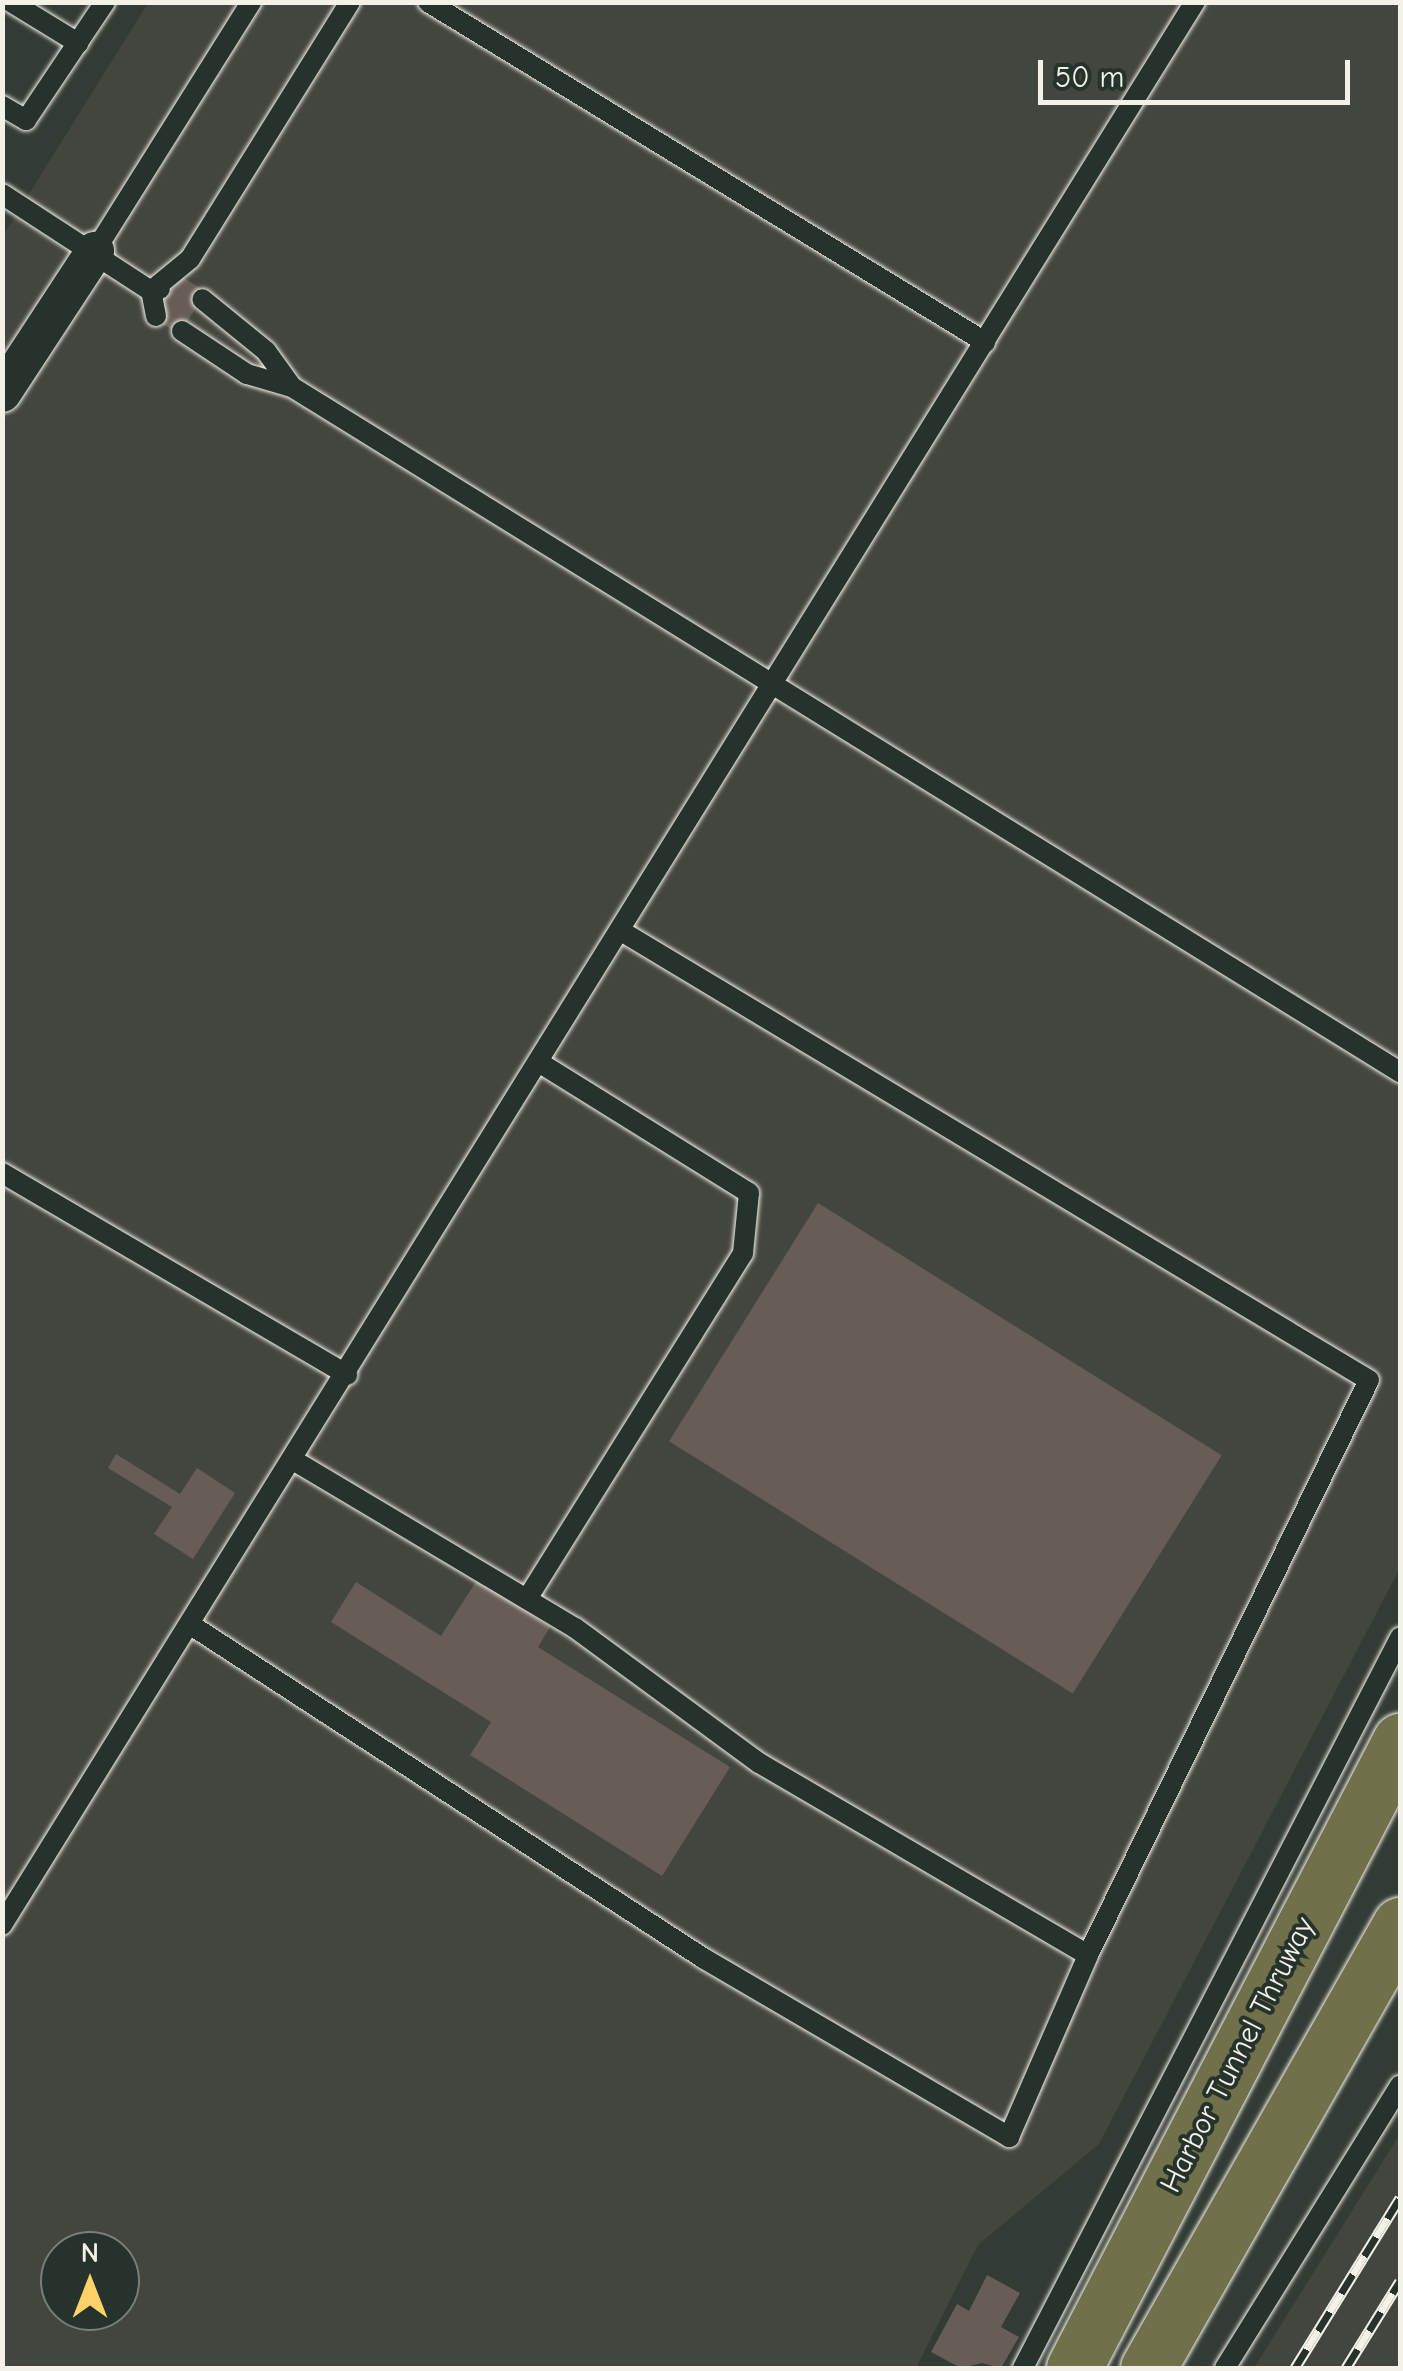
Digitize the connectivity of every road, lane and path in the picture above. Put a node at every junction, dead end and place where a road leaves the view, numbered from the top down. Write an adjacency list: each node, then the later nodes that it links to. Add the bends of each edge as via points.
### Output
1 (11, 2): 7 (lane)
2 (105, 2): 7 (lane)
3 (251, 2): 10 (lane)
4 (350, 2): 12 (lane, via 190,259)
5 (428, 2): 16 (lane)
6 (1195, 2): 16 (lane)
7 (78, 42): 8 (lane, via 26,120)
8 (2, 106)
9 (2, 194): 10 (lane)
10 (95, 251): 12 (lane); 18 (street)
11 (176, 284): 12 (lane)
12 (151, 291): 14 (lane)
13 (202, 299): 17 (lane, via 266,351)
14 (156, 316)
15 (182, 331): 17 (lane, via 247,374)
16 (985, 342): 19 (lane)
17 (292, 388): 19 (lane)
18 (2, 393)
19 (773, 686): 20 (lane); 22 (lane)
20 (621, 931): 21 (lane); 32 (lane, via 1369,1380)
21 (540, 1062): 24 (lane); 26 (lane, via 749,1193 742,1253)
22 (1400, 1072)
23 (2, 1173): 24 (lane)
24 (347, 1375): 25 (lane)
25 (293, 1460): 26 (lane); 27 (lane)
26 (527, 1599): 32 (lane, via 759,1763)
27 (191, 1624): 30 (lane); 32 (lane, via 703,1958 1009,2136)
28 (1400, 1638): 34 (lane)
29 (1400, 1741): 35 (highway, Harbor Tunnel Thruway)
30 (2, 1925)
31 (1400, 1925): 36 (highway)
32 (1088, 1956)
33 (1400, 2086): 37 (lane)
34 (1024, 2368)
35 (1074, 2368)
36 (1148, 2368)
37 (1225, 2368)

